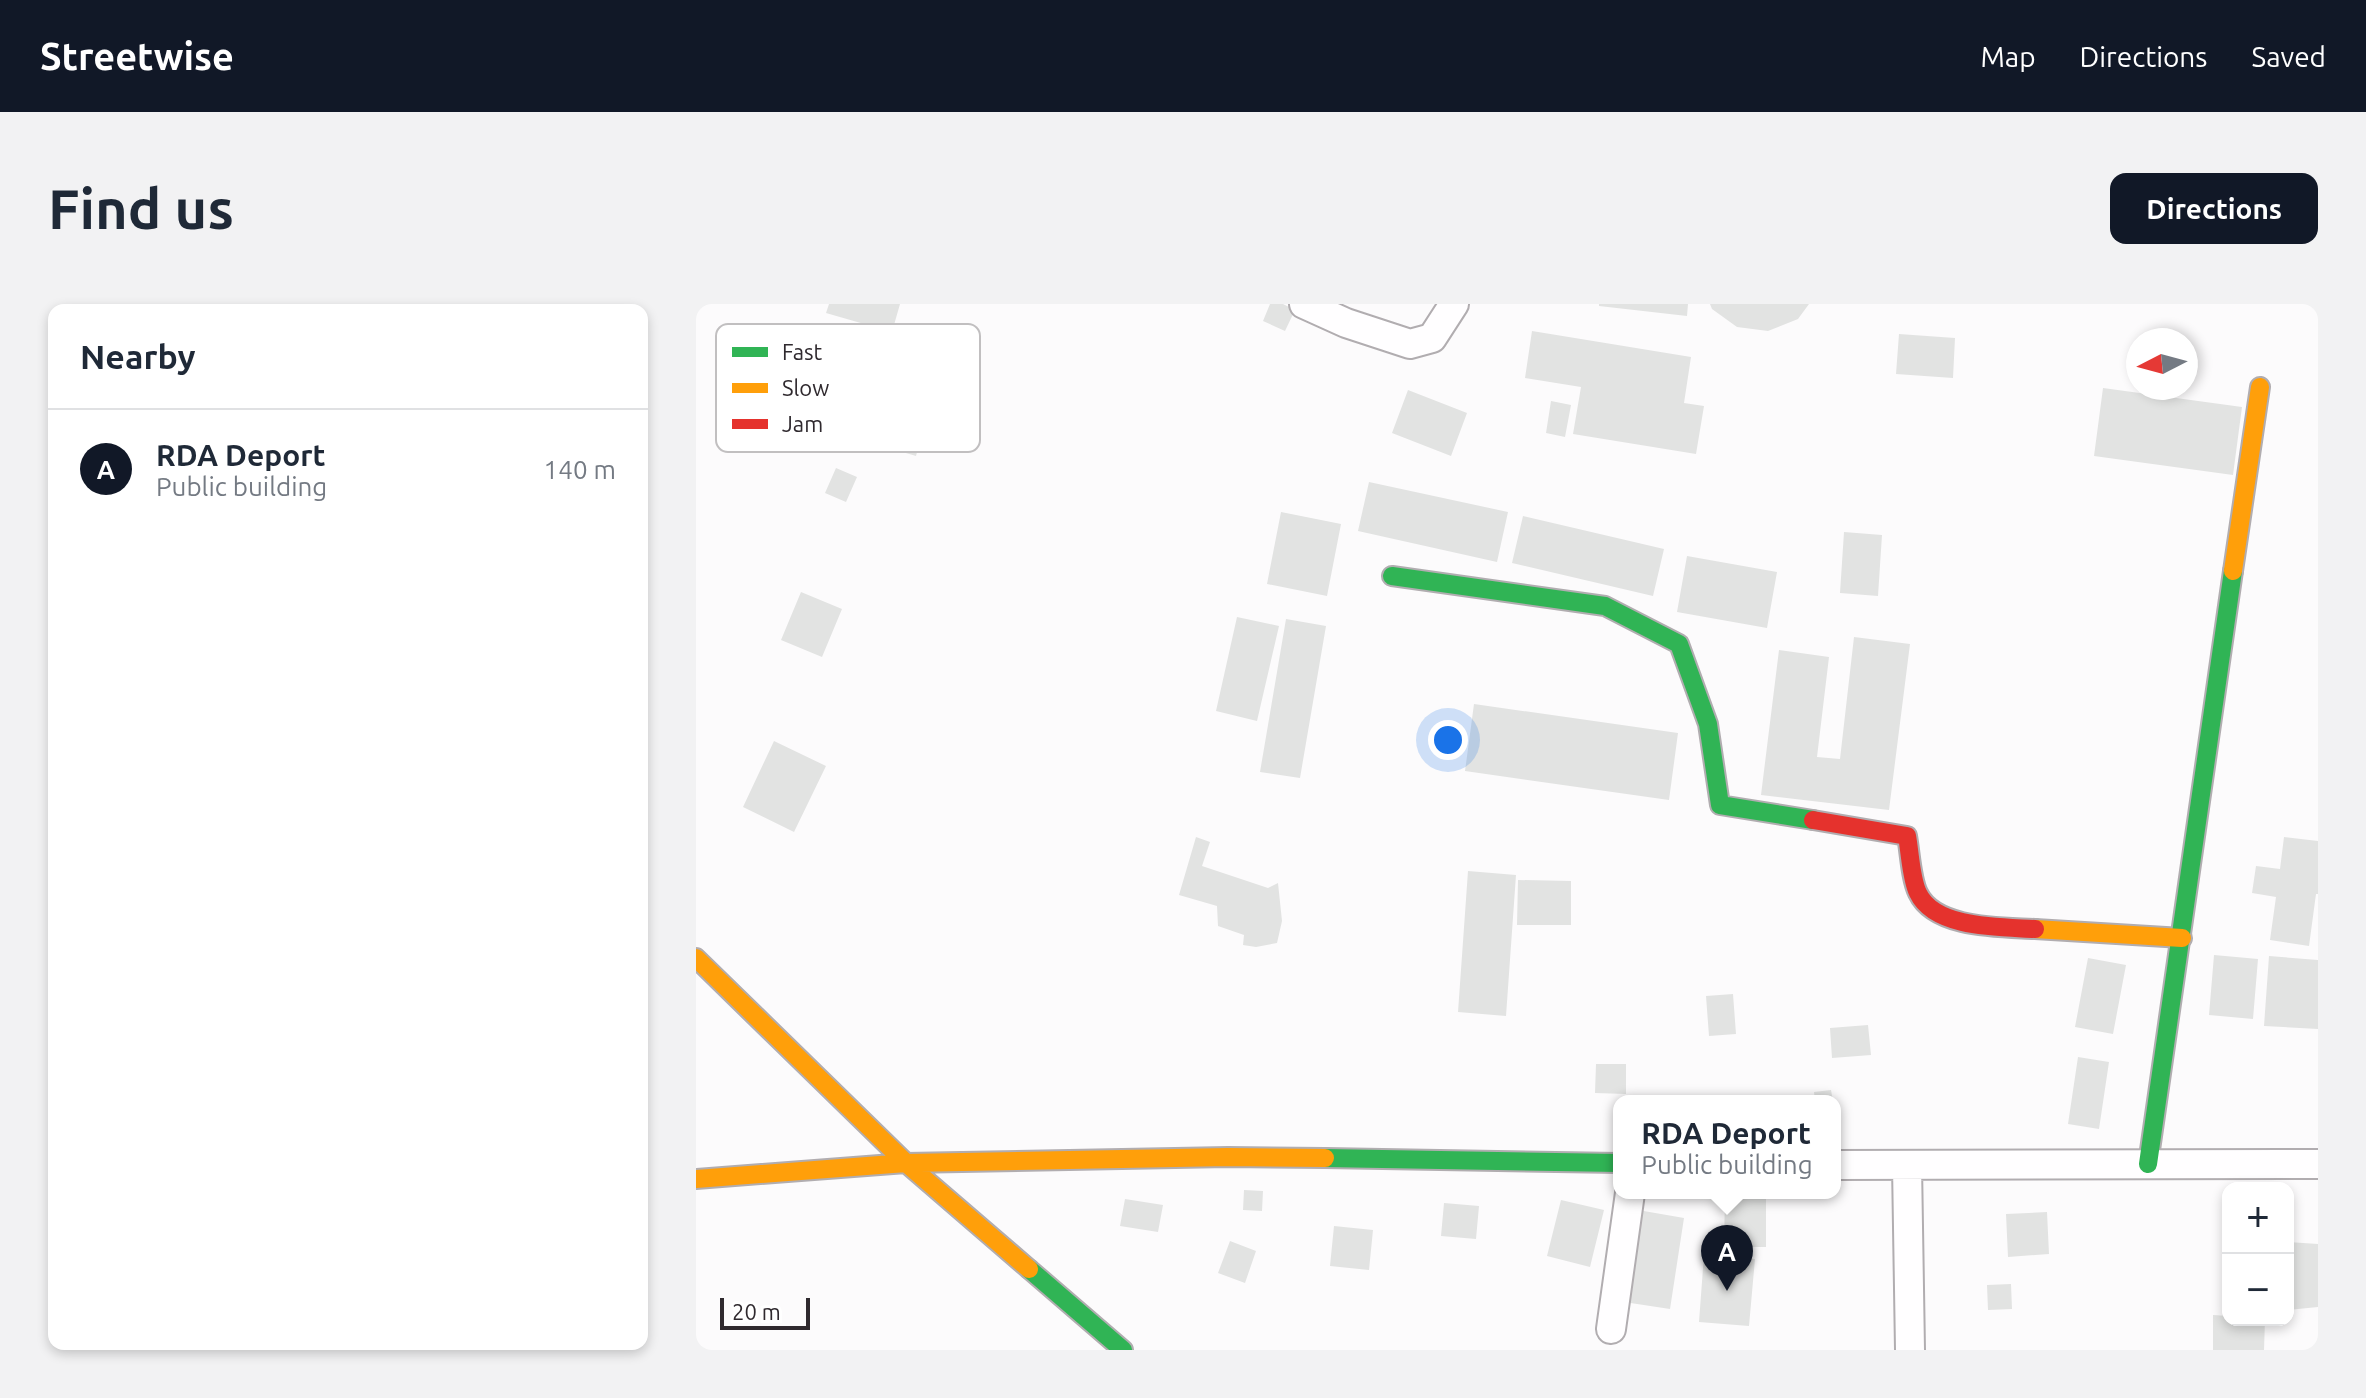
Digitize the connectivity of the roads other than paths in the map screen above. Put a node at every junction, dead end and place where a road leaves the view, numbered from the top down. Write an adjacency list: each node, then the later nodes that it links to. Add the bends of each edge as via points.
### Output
1 (1304, 304): 2 (street, via 1410,344 1432,338)
2 (1454, 304)
3 (2260, 387): 5 (street)
4 (1392, 576): 5 (street, via 1605,606 1679,644 1708,724 1720,805 1907,836 1918,893 1935,912 1972,925)
5 (2182, 938): 9 (street)
6 (696, 958): 7 (street)
7 (906, 1163): 8 (street, via 1228,1157); 13 (street); 16 (street)
8 (1613, 1163)
9 (2148, 1164): 10 (street); 12 (street)
10 (2318, 1164)
11 (1841, 1165): 12 (street)
12 (1907, 1165): 17 (street)
13 (696, 1179)
14 (1629, 1199): 15 (street)
15 (1611, 1329)
16 (1123, 1350)
17 (1910, 1350)

